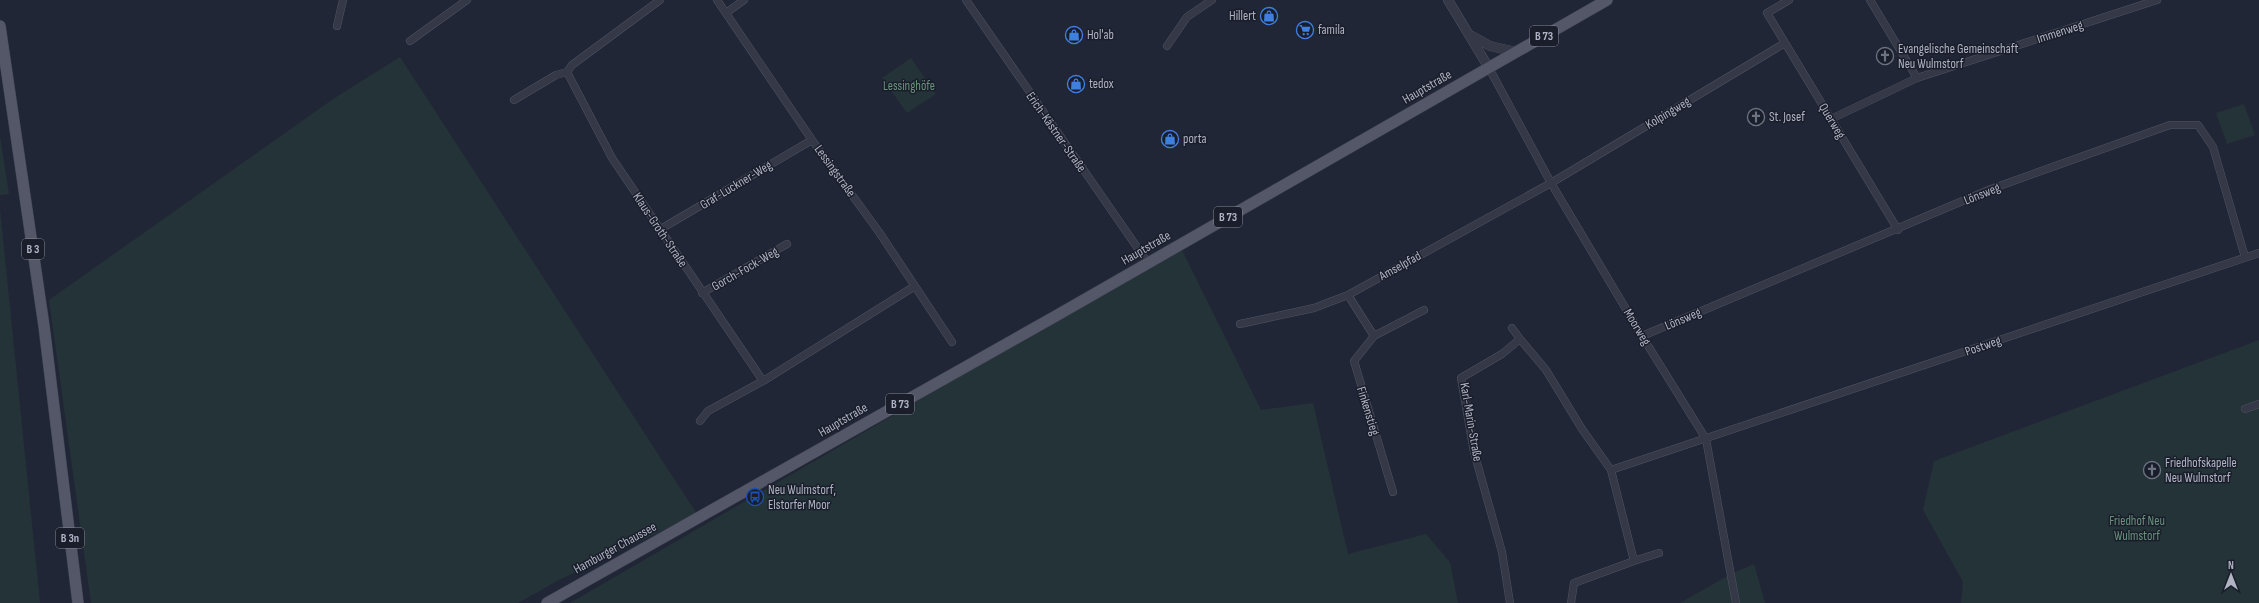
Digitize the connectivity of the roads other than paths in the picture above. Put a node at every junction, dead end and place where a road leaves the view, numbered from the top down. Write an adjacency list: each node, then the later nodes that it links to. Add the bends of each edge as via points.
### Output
1 (343, 0): 16 (street)
2 (467, 0): 18 (street)
3 (660, 0): 23 (street, via 572,65)
4 (717, 0): 14 (street, Lessingstraße)
5 (744, 0): 14 (street)
6 (966, 0): 34 (street, Erich-Kästner-Straße)
7 (1212, 0): 20 (street, via 1187,17)
8 (1448, 0): 17 (street)
9 (1607, 0): 21 (main road, Hauptstraße / B 73)
10 (1789, 0): 19 (street, Querweg, via 1767,13)
11 (1870, 0): 24 (street)
12 (2157, 0): 13 (street, Immenweg)
13 (2139, 3): 24 (street, Immenweg)
14 (726, 14): 27 (street, Lessingstraße)
15 (0, 26): 51 (main road, B 3)
16 (337, 26)
17 (1469, 34): 21 (street, via 1490,46); 22 (street)
18 (410, 41)
19 (1785, 43): 26 (street, Querweg); 28 (street, Kolpingweg)
20 (1167, 46)
21 (1516, 52): 22 (main road, Hauptstraße / B 73)
22 (1488, 68): 28 (street, Moorweg); 34 (main road, Hauptstraße / B 73)
23 (567, 72): 25 (street, via 556,75); 29 (street, Klaus-Groth-Straße, via 612,158)
24 (1917, 78): 26 (street, Immenweg)
25 (514, 100)
26 (1831, 119): 30 (street, Querweg)
27 (812, 140): 29 (street, Graf-Luckner-Weg); 35 (street, Lessingstraße)
28 (1551, 183): 37 (street, Amselpfad); 42 (street, Moorweg)
29 (659, 230): 36 (street, Klaus-Groth-Straße)
30 (1898, 230): 33 (street, Lönsweg, via 1991,189 2170,125 2198,126 2213,147); 42 (street, Lönsweg)
31 (787, 244): 36 (street, Gorch-Fock-Weg)
32 (2259, 253): 33 (street, Postweg)
33 (2245, 257): 49 (street, Postweg)
34 (1148, 263): 53 (main road, Hauptstraße / B 73)
35 (915, 286): 44 (street, Lessingstraße); 45 (street)
36 (702, 293): 45 (street, Klaus-Groth-Straße)
37 (1348, 295): 39 (street, Amselpfad, via 1314,308); 41 (street)
38 (1424, 310): 41 (street, Finkenstieg)
39 (1240, 324)
40 (1512, 328): 43 (street)
41 (1374, 336): 52 (street, Finkenstieg, via 1354,361)
42 (1642, 336): 49 (street, Moorweg)
43 (1520, 339): 50 (street, via 1546,370); 58 (street, Karl-Marin-Straße, via 1502,354 1461,378 1474,452 1502,552)
44 (952, 342)
45 (763, 381): 48 (street, via 708,411)
46 (2259, 404): 47 (street)
47 (2245, 409)
48 (700, 421)
49 (1706, 439): 50 (street, Postweg); 60 (street, Moorweg)
50 (1611, 470): 55 (street)
51 (63, 473): 56 (main road, B 3n)
52 (1392, 492)
53 (698, 518): 57 (main road, Hamburger Chaussee / B 73)
54 (1659, 553): 55 (street)
55 (1634, 561): 59 (street, via 1574,583)
56 (78, 603)
57 (547, 603)
58 (1510, 603)
59 (1571, 603)
60 (1736, 603)

